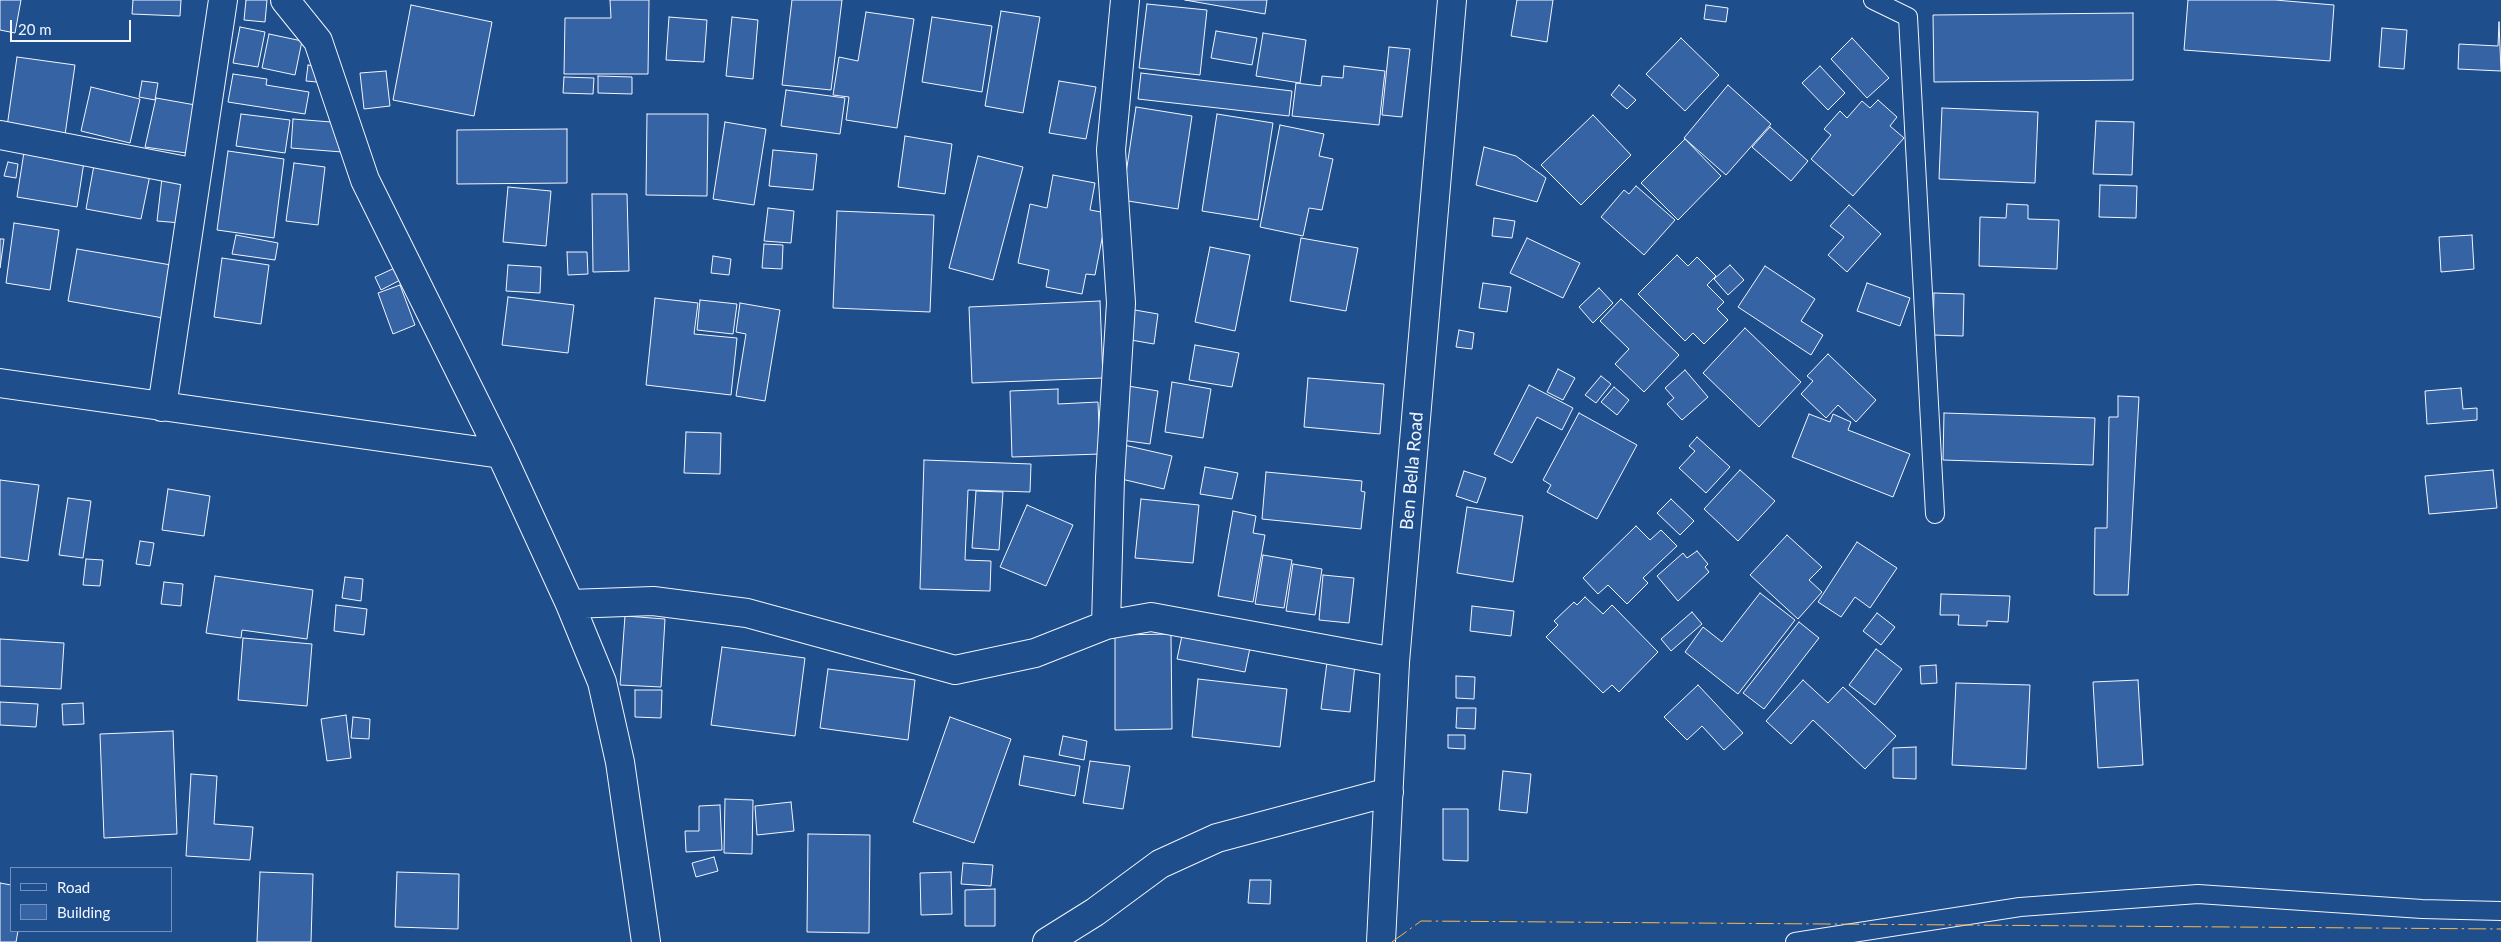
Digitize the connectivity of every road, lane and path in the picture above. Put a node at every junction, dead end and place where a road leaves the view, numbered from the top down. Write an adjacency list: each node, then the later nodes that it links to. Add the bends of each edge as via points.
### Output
1 (223, 0): 7 (street)
2 (285, 0): 10 (street, via 318,41 364,180)
3 (1125, 0): 13 (street, via 1111,150 1121,304 1110,478)
4 (1452, 0): 14 (street, Ben Bella Road)
5 (1874, 0): 11 (lane, via 1908,17)
6 (0, 134): 7 (street)
7 (198, 173): 9 (street)
8 (0, 383): 9 (street)
9 (162, 407): 10 (street)
10 (501, 454): 12 (street)
11 (1935, 514)
12 (570, 604): 13 (street, via 653,601 748,613 955,670 1035,653); 17 (street, via 602,682 620,762)
13 (1106, 625): 14 (street, via 1151,617)
14 (1395, 662): 15 (street, Ben Bella Road)
15 (1389, 792): 18 (street, via 1217,838 1160,864 1095,912); 19 (street, Ben Bella Road)
16 (2501, 910): 20 (lane, via 2422,909 2198,894 2020,907)
17 (646, 942)
18 (1047, 942)
19 (1381, 942)
20 (1794, 942)

